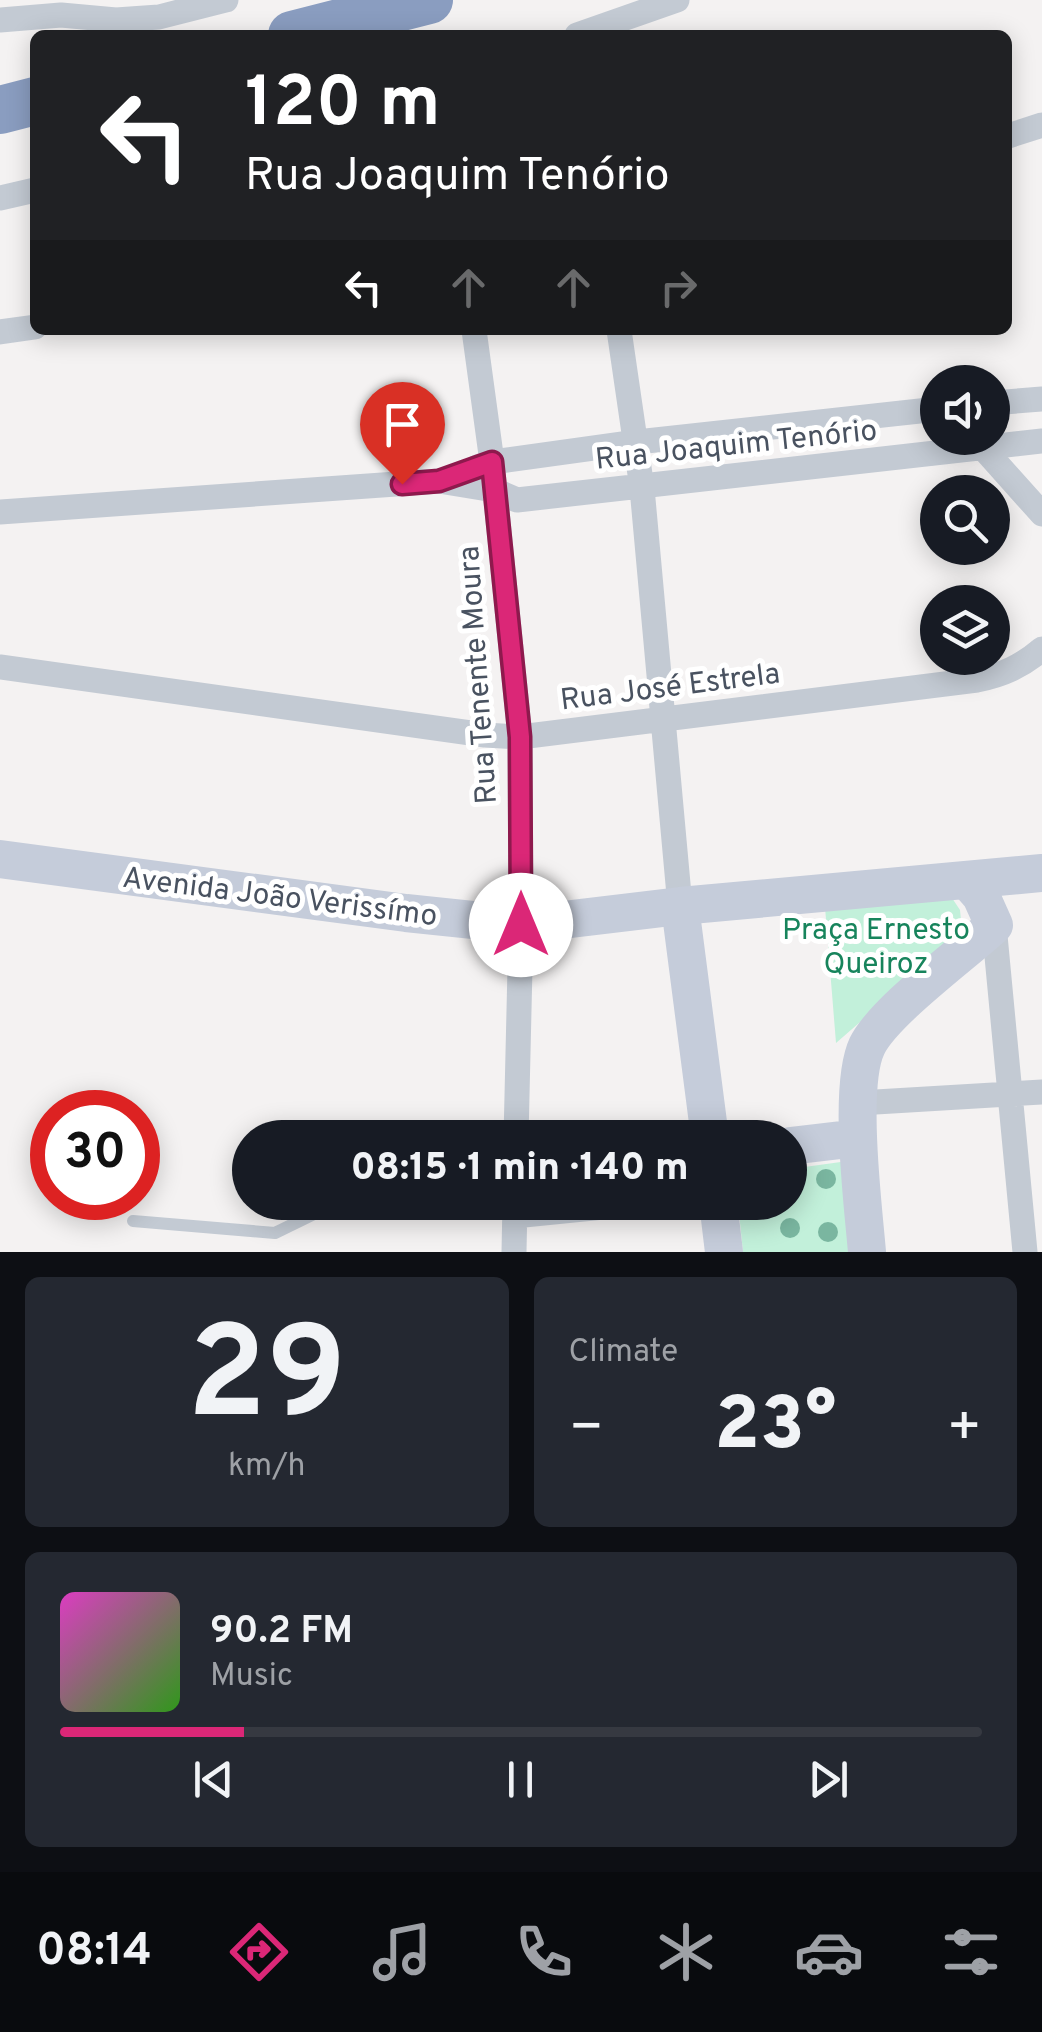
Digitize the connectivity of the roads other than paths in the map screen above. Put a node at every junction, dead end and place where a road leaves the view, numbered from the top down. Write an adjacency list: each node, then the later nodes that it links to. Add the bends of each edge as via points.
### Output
1 (226, 0): 4 (street)
2 (429, 0): 6 (highway)
3 (677, 0): 7 (street)
4 (115, 18): 5 (street)
5 (0, 20)
6 (312, 30)
7 (590, 30)
8 (30, 102): 9 (highway)
9 (0, 110)
10 (1042, 125): 11 (street)
11 (1012, 135)
12 (30, 191): 13 (street)
13 (0, 198)
14 (30, 329): 15 (street)
15 (0, 332)
16 (475, 335): 26 (street, Rua Tenente Moura)
17 (620, 335): 22 (street)
18 (1042, 398): 19 (street)
19 (1010, 401)
20 (920, 411): 22 (street, Rua Joaquim Tenório)
21 (1042, 441): 23 (street, Rua Joaquim Tenório)
22 (637, 442): 26 (street, Rua Joaquim Tenório); 28 (street)
23 (1010, 442)
24 (920, 451): 28 (street, Rua Joaquim Tenório)
25 (991, 455): 31 (street)
26 (492, 462): 27 (street, Rua Joaquim Tenório); 29 (street, Rua Tenente Moura)
27 (439, 481): 29 (street, Rua Joaquim Tenório); 30 (street, Rua Joaquim Tenório)
28 (642, 488): 29 (street, Rua Joaquim Tenório, via 517,500); 34 (street)
29 (494, 490): 35 (street, Rua Tenente Moura)
30 (0, 512)
31 (1042, 514)
32 (1042, 648): 34 (street, Rua José Estrela, via 1002,675)
33 (0, 667): 35 (street, Rua José Estrela)
34 (662, 722): 35 (street, Rua José Estrela); 39 (street)
35 (520, 737): 40 (street, Rua Tenente Moura)
36 (0, 859): 40 (street, Avenida João Verissímo)
37 (1042, 873): 38 (street)
38 (968, 880): 39 (street); 41 (street)
39 (680, 906): 40 (street, Avenida João Verissímo); 45 (street)
40 (521, 925): 44 (street, Rua Tenente Moura)
41 (994, 925): 43 (street); 46 (street, via 867,1046)
42 (1042, 1092): 43 (street)
43 (1011, 1094): 46 (street); 52 (street)
44 (516, 1120)
45 (708, 1120)
46 (859, 1120): 47 (street); 55 (street)
47 (807, 1140)
48 (302, 1220): 51 (lane, via 275,1233)
49 (515, 1220): 53 (street)
50 (720, 1220): 54 (street)
51 (134, 1221)
52 (1033, 1222): 56 (street)
53 (514, 1252)
54 (724, 1252)
55 (866, 1252)
56 (1026, 1252)

